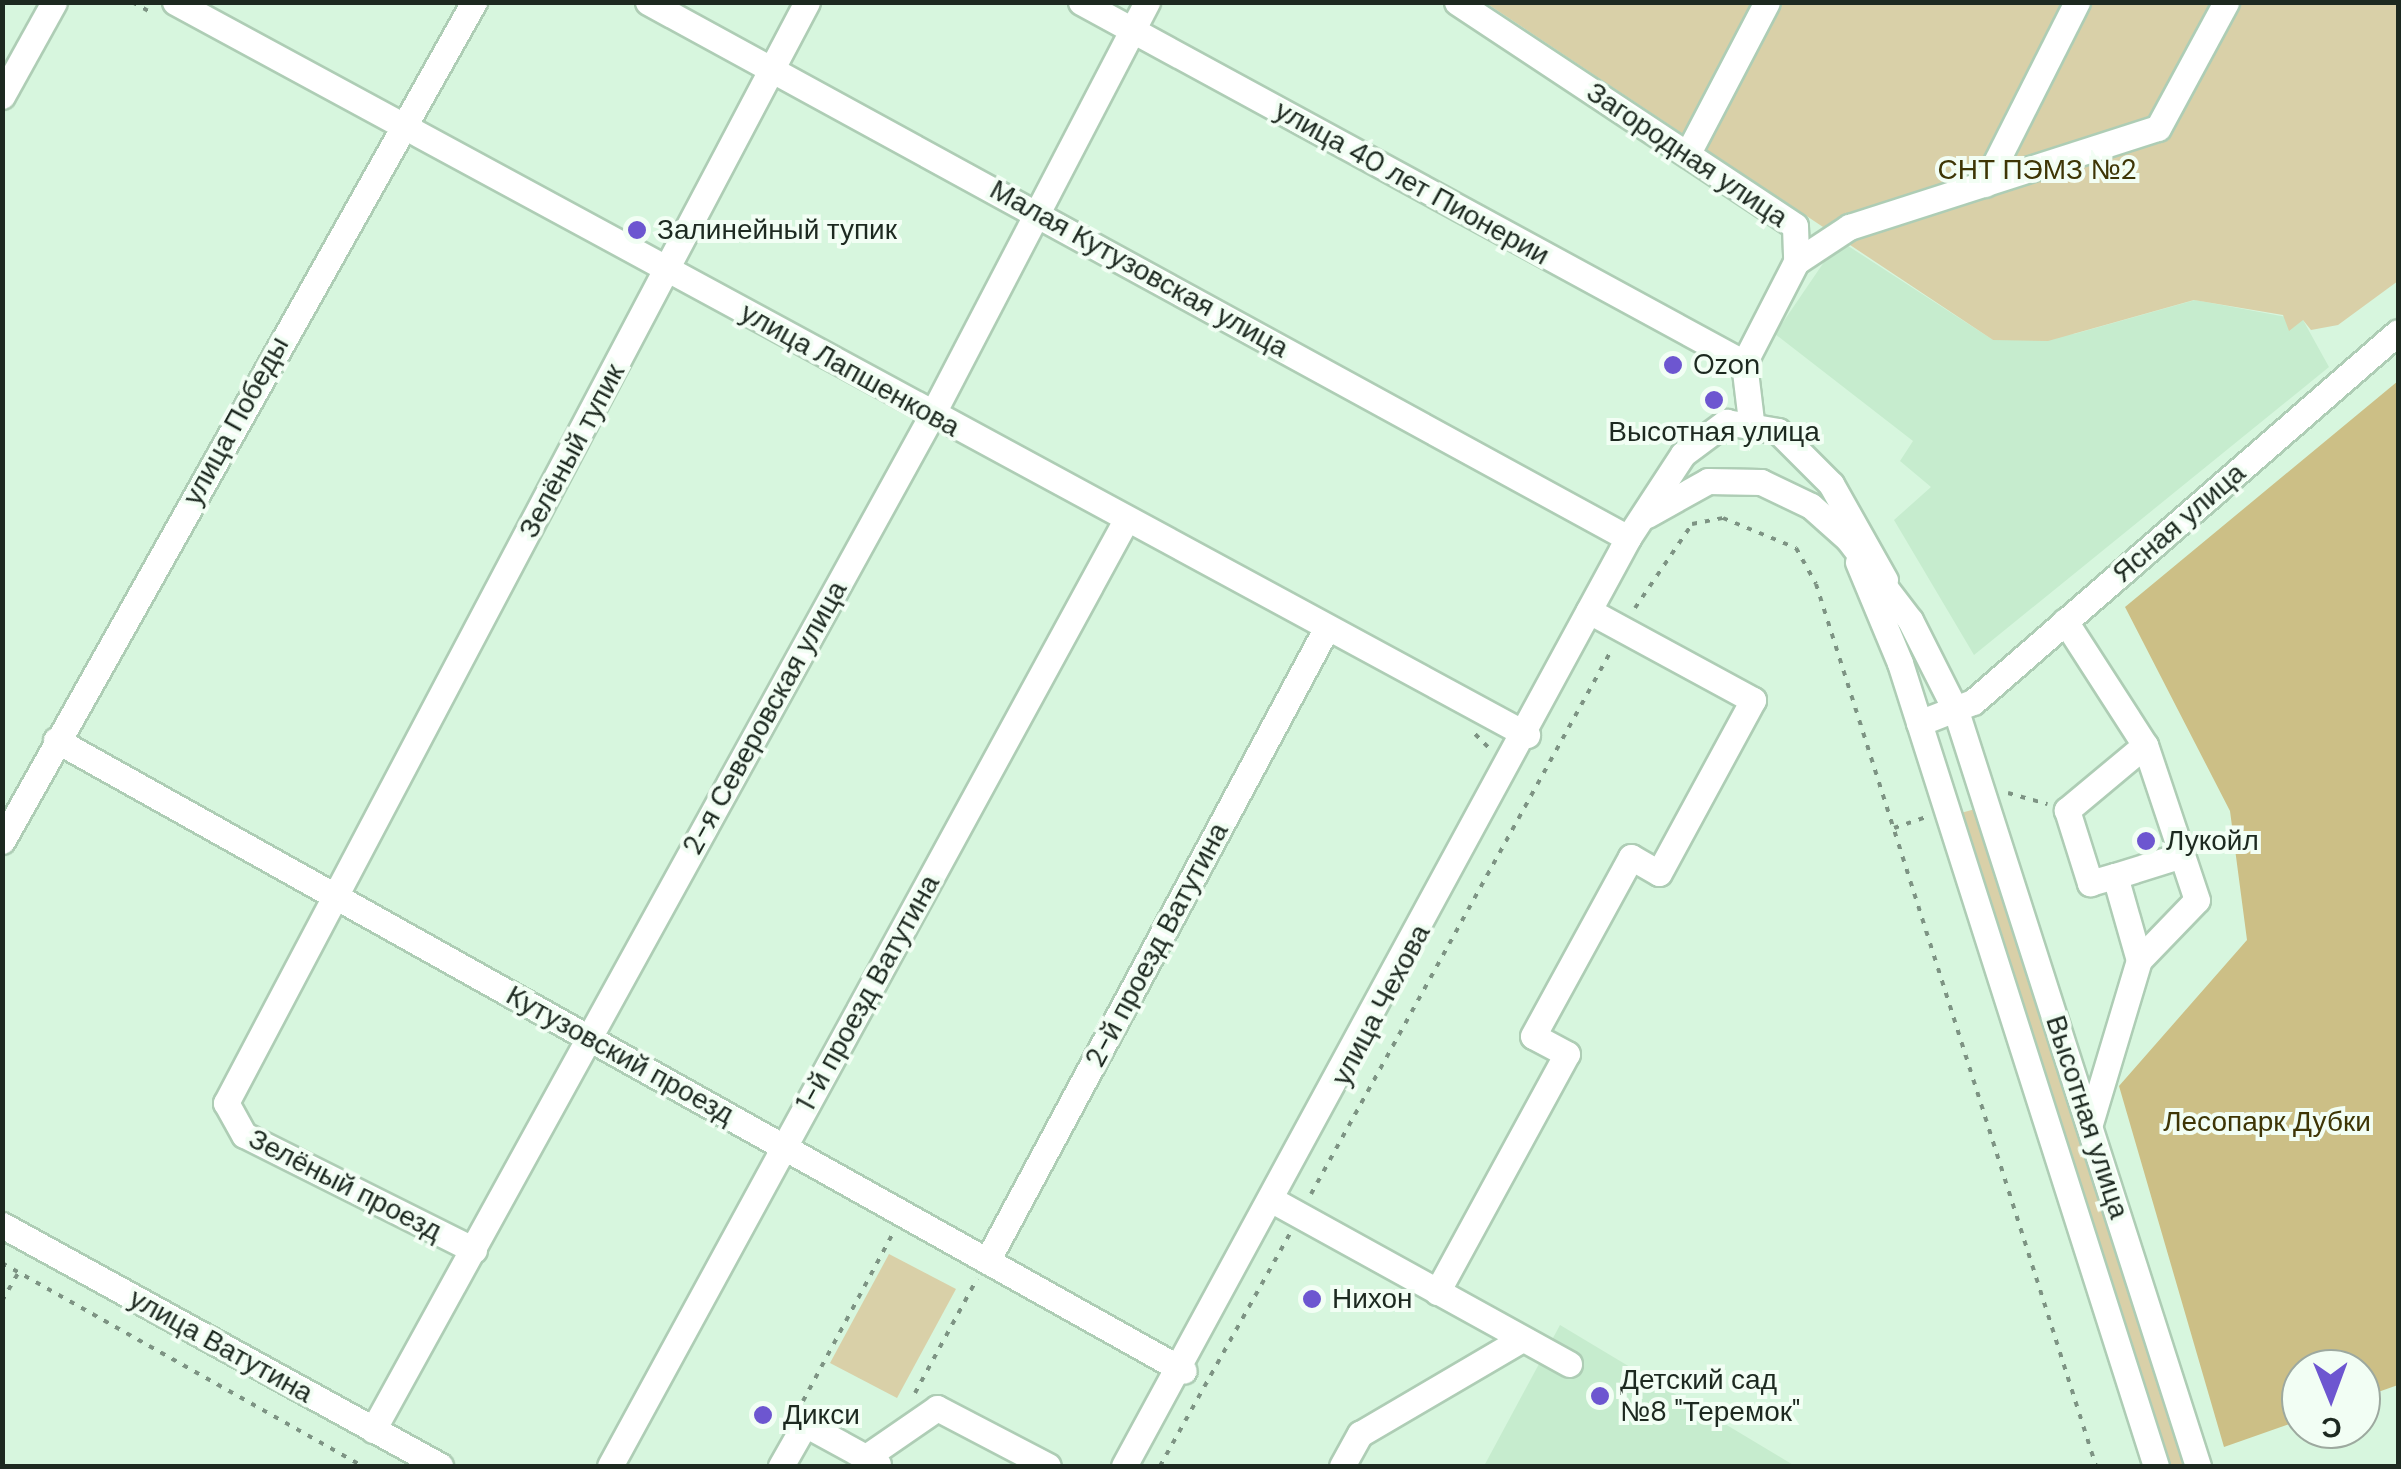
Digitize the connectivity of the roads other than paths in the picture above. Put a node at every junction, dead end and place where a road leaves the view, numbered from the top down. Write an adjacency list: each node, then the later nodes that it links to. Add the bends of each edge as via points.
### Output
1 (54, 2): 14 (street)
2 (175, 2): 15 (street, улица Лапшенкова)
3 (474, 2): 15 (street, улица Победы)
4 (648, 2): 13 (street, Малая Кутузовская улица)
5 (807, 2): 13 (street, Зелёный тупик)
6 (1081, 2): 12 (street, улица 40 лет Пионерии)
7 (1147, 2): 12 (street, 2-я Северовская улица)
8 (1457, 2): 16 (street, Загородная улица)
9 (1767, 2): 16 (street)
10 (2078, 2): 17 (street)
11 (2226, 2): 17 (street, via 2158,128)
12 (1132, 30): 18 (street, 2-я Северовская улица); 22 (street, улица 40 лет Пионерии)
13 (774, 71): 18 (street, Малая Кутузовская улица); 20 (street, Зелёный тупик)
14 (2, 96)
15 (402, 125): 20 (street, улица Лапшенкова); 37 (street, улица Победы)
16 (1688, 154): 19 (street, Загородная улица, via 1795,226)
17 (1985, 184): 19 (street, via 1849,227)
18 (1038, 214): 23 (street, 2-я Северовская улица); 26 (street, Малая Кутузовская улица)
19 (1796, 262): 22 (street, Загородная улица)
20 (670, 272): 23 (street, улица Лапшенкова); 42 (street, Зелёный тупик)
21 (2398, 332): 30 (street, Ясная улица)
22 (1744, 364): 24 (street)
23 (932, 415): 25 (street, улица Лапшенкова); 44 (street, 2-я Северовская улица)
24 (1751, 421): 26 (street, улица Чехова, via 1726,422 1683,454); 28 (street, via 1813,459)
25 (1126, 520): 31 (street, улица Лапшенкова); 46 (street, 1-й проезд Ватутина)
26 (1628, 538): 27 (street, улица Чехова, via 1658,502 1708,480 1761,482 1812,506); 29 (street, улица Чехова)
27 (1848, 539): 28 (street, Высотная улица); 35 (street, Высотная улица)
28 (1885, 580): 32 (street, Высотная улица)
29 (1589, 611): 36 (street, улица Чехова); 51 (street, via 1753,700 1659,873 1631,857 1534,1036 1567,1054)
30 (2065, 621): 33 (street, Ясная улица); 38 (street)
31 (1326, 630): 36 (street, улица Лапшенкова); 50 (street, 2-й проезд Ватутина)
32 (1935, 664): 33 (street, via 1952,677); 34 (street, Высотная улица)
33 (1994, 682): 34 (street, Ясная улица)
34 (1956, 711): 35 (street); 45 (street, Высотная улица)
35 (1919, 724): 63 (street, Высотная улица)
36 (1527, 735): 47 (street, улица Чехова)
37 (56, 740): 39 (street, улица Победы); 42 (street, Кутузовский проезд)
38 (2145, 745): 40 (street); 41 (street, via 2068,810 2090,883)
39 (2, 842)
40 (2182, 854): 41 (street); 43 (street, via 2197,900)
41 (2114, 876): 43 (street)
42 (331, 896): 44 (street, Кутузовский проезд); 49 (street, Зелёный проезд, via 226,1102 229,1121)
43 (2139, 960): 45 (street)
44 (590, 1038): 46 (street, Кутузовский проезд); 49 (street, 2-я Северовская улица)
45 (2089, 1126): 64 (street, Высотная улица)
46 (784, 1146): 50 (street, Кутузовский проезд); 58 (street, 1-й проезд Ватутина)
47 (1274, 1201): 51 (street); 54 (street, улица Чехова)
48 (2, 1226): 55 (street, улица Ватутина)
49 (474, 1250): 55 (street, 2-я Северовская улица)
50 (987, 1260): 54 (street, Кутузовский проезд)
51 (1437, 1292): 52 (street)
52 (1522, 1339): 53 (street); 62 (street, via 1360,1434)
53 (1568, 1364)
54 (1184, 1371): 61 (street, улица Чехова)
55 (373, 1430): 57 (street, улица Ватутина)
56 (874, 1462): 59 (street, via 805,1424); 60 (street, via 937,1408)
57 (440, 1466)
58 (610, 1466)
59 (781, 1466)
60 (1048, 1466)
61 (1124, 1466)
62 (1342, 1466)
63 (2156, 1466)
64 (2198, 1466)

